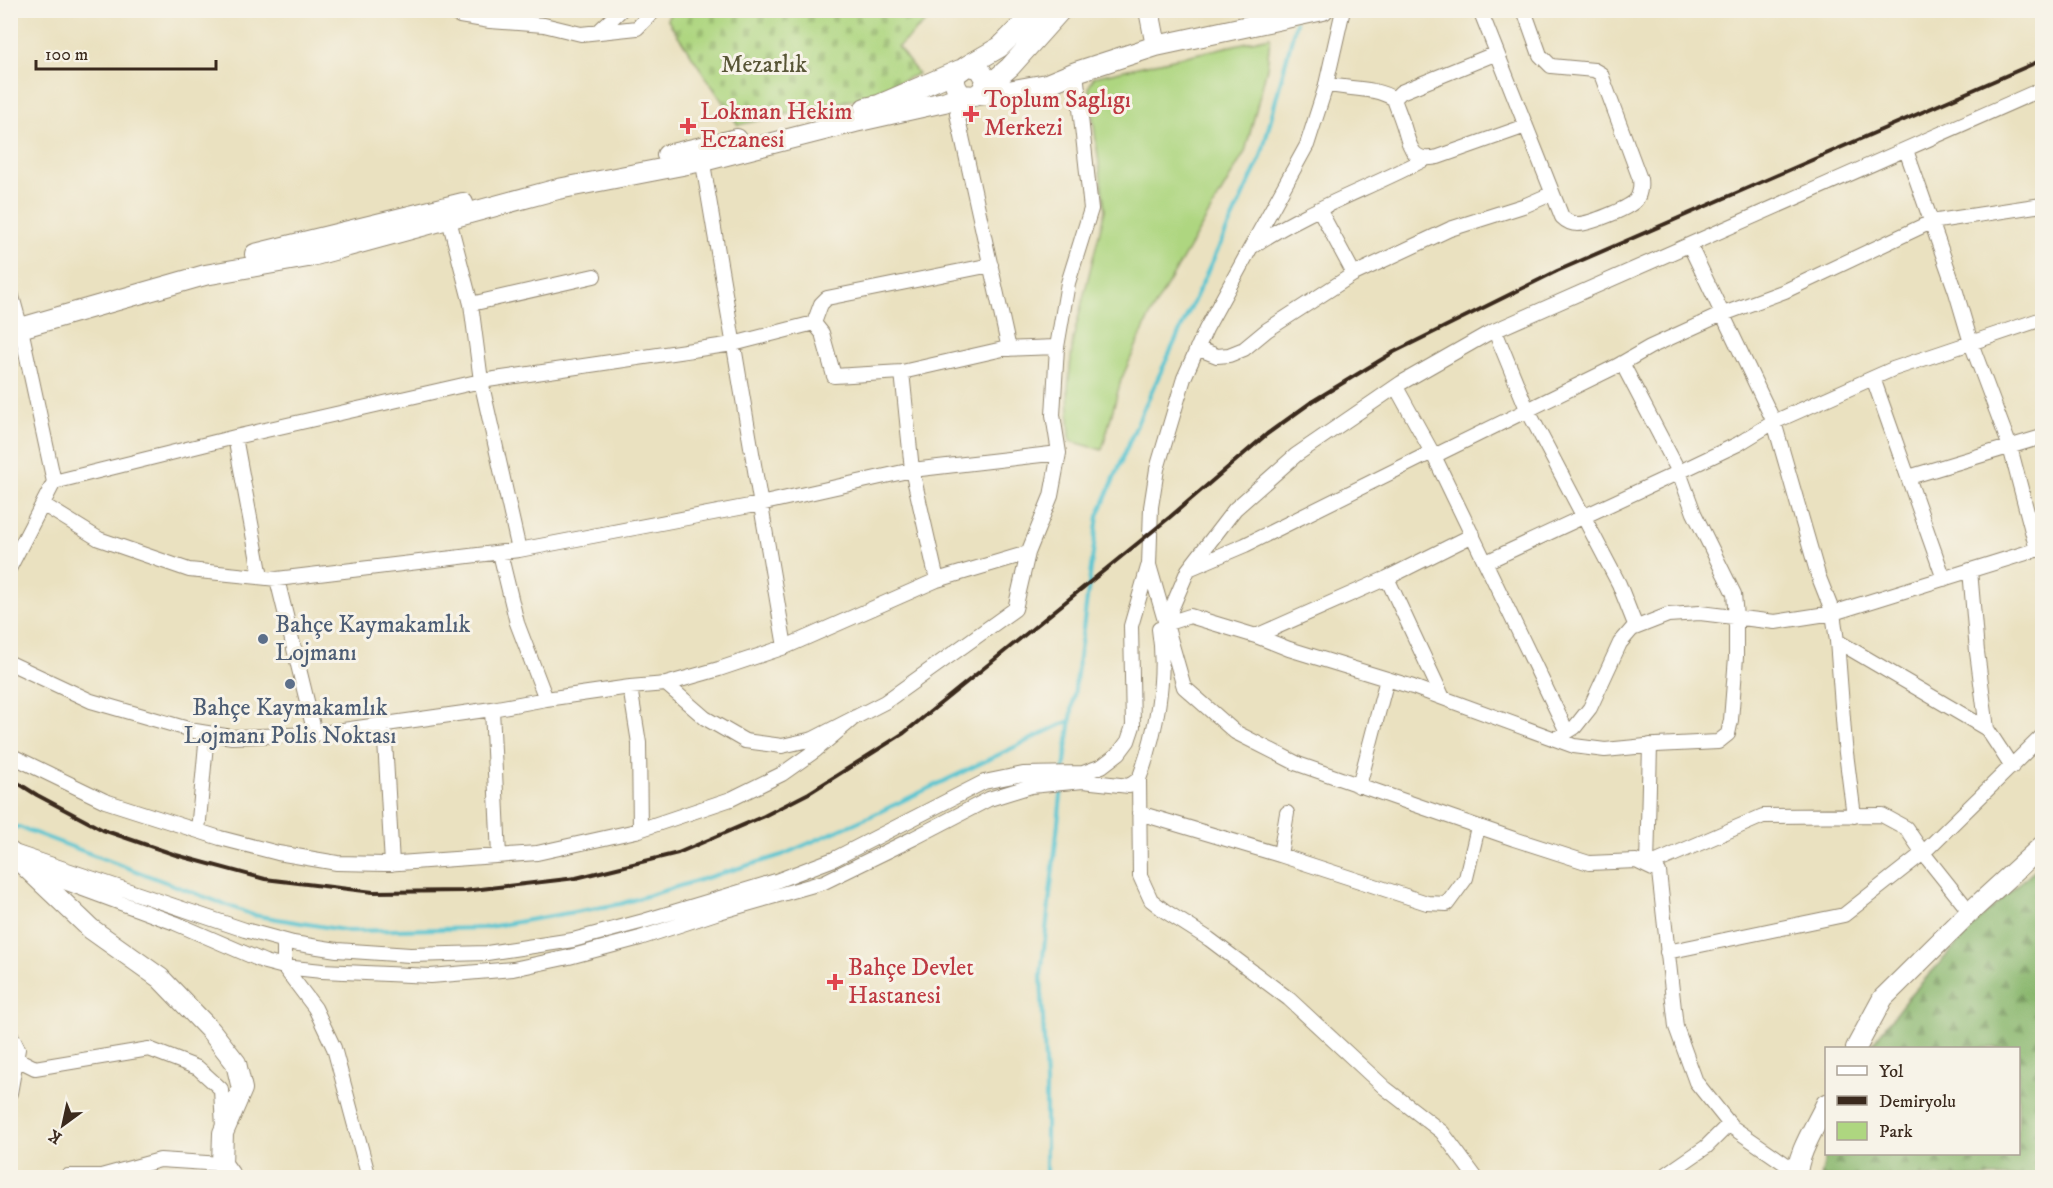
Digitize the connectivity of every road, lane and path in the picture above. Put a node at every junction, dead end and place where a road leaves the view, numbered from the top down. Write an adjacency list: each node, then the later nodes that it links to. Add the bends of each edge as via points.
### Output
1 (621, 10): 11 (street)
2 (655, 10): 11 (street, via 637,28)
3 (1037, 10): 14 (street, via 1000,47)
4 (1061, 10): 15 (street)
5 (1149, 10): 12 (street)
6 (1323, 10): 12 (street)
7 (1343, 10): 17 (street)
8 (1480, 10): 13 (street)
9 (1524, 10): 25 (street, via 1540,55 1551,66 1601,74 1641,187 1636,201 1585,224 1567,222)
10 (460, 12): 11 (street, via 490,21 544,25 581,34)
11 (599, 31)
12 (1156, 46): 16 (street)
13 (1497, 53): 20 (street, via 1401,92); 21 (street)
14 (968, 68): 15 (street); 19 (street, via 955,77 955,82 956,88); 19 (street, via 986,77 984,87); 23 (street, via 879,105)
15 (1002, 72): 16 (street); 19 (street)
16 (1076, 72): 19 (street, via 1047,84); 44 (street, via 1091,209 1068,283)
17 (1326, 84): 20 (street); 31 (street, via 1307,146)
18 (2043, 89): 22 (street)
19 (972, 94): 23 (street); 32 (street, via 957,114)
20 (1394, 99): 24 (street, via 1409,146)
21 (1526, 126): 24 (street); 25 (street)
22 (1906, 150): 29 (street); 30 (street)
23 (702, 154): 28 (street); 43 (street)
24 (1425, 159): 27 (street)
25 (1551, 194): 33 (street, via 1450,229)
26 (2043, 205): 29 (street)
27 (1319, 209): 31 (street); 33 (street)
28 (448, 213): 36 (street); 40 (street)
29 (1931, 222): 37 (street, via 1785,291); 42 (street)
30 (1690, 246): 37 (street); 41 (street)
31 (1251, 248): 45 (street)
32 (991, 265): 39 (street, via 827,298); 46 (street)
33 (1354, 274): 45 (street, via 1244,349 1217,356)
34 (594, 276): 36 (street)
35 (11, 290): 40 (street)
36 (471, 304): 50 (street)
37 (1722, 315): 47 (street); 53 (street)
38 (2043, 319): 42 (street)
39 (814, 323): 43 (street); 48 (street, via 822,333 834,376)
40 (15, 324): 62 (street)
41 (1495, 331): 51 (street); 52 (street)
42 (1971, 343): 49 (street); 56 (street)
43 (733, 344): 50 (street); 63 (street)
44 (1056, 347): 46 (street); 57 (street, via 1053,415)
45 (1197, 348): 72 (street, via 1157,469)
46 (1009, 349): 48 (street)
47 (1622, 363): 52 (street); 60 (street)
48 (902, 372): 59 (street)
49 (1873, 378): 53 (street); 61 (street)
50 (481, 381): 54 (street); 68 (street)
51 (1396, 387): 58 (street); 74 (street, via 1296,455 1235,509)
52 (1527, 409): 58 (street); 65 (street)
53 (1774, 422): 60 (street); 81 (street)
54 (235, 437): 62 (street); 76 (street)
55 (2043, 437): 56 (street)
56 (2010, 447): 61 (street); 67 (street)
57 (1059, 453): 59 (street); 70 (street, via 1051,496)
58 (1433, 454): 66 (street); 74 (street)
59 (912, 470): 63 (street); 80 (street)
60 (1679, 472): 65 (street); 82 (street, via 1694,513 1734,594)
61 (1909, 477): 79 (street)
62 (54, 482): 64 (street)
63 (760, 504): 68 (street); 87 (street)
64 (44, 505): 73 (street); 76 (street, via 99,539 189,570)
65 (1584, 518): 71 (street); 84 (street, via 1619,584)
66 (1473, 535): 71 (street); 77 (street)
67 (2040, 549): 75 (street)
68 (519, 550): 69 (street)
69 (500, 553): 78 (street); 93 (street, via 517,624)
70 (1028, 553): 80 (street); 95 (street, via 1015,609 885,702)
71 (1486, 562): 100 (street)
72 (1149, 565): 83 (street); 105 (street, via 1131,626 1133,726 1119,753); 107 (street, via 1162,647 1157,721)
73 (10, 567)
74 (1188, 570): 83 (street)
75 (1970, 570): 79 (street); 97 (street)
76 (261, 577): 78 (street)
77 (1387, 578): 85 (street); 92 (street)
78 (277, 579): 99 (street)
79 (1944, 579): 81 (street)
80 (937, 580): 87 (street)
81 (1833, 614): 82 (street, via 1775,622); 86 (street)
82 (1736, 617): 84 (street, via 1668,615); 102 (street, via 1728,734 1718,742)
83 (1165, 624): 85 (street, via 1190,616); 108 (street, via 1184,687 1235,732 1298,765)
84 (1636, 627): 100 (street, via 1620,643 1590,708)
85 (1256, 636): 89 (street)
86 (1837, 641): 97 (street); 111 (street)
87 (785, 647): 90 (street)
88 (10, 663): 98 (street, via 91,701)
89 (1387, 679): 92 (street); 108 (street)
90 (666, 684): 91 (street); 95 (street, via 705,718 746,741 782,746 813,739)
91 (630, 687): 93 (street); 113 (street, via 639,743)
92 (1443, 698): 100 (street)
93 (546, 699): 94 (street)
94 (492, 709): 96 (street); 119 (street)
95 (855, 717): 113 (street, via 782,774 731,799)
96 (384, 723): 99 (street); 120 (street)
97 (1987, 729): 104 (street)
98 (207, 734): 99 (street); 114 (street)
99 (315, 734)
100 (1562, 736): 102 (street, via 1574,746 1605,750)
101 (2043, 736): 104 (street)
102 (1650, 745): 121 (street)
103 (10, 755): 114 (street, via 105,801)
104 (2012, 767): 117 (street)
105 (1081, 777): 106 (street); 107 (street, via 1129,786)
106 (1034, 780): 123 (street, via 1023,774 984,782 834,859 644,921 573,939 487,954 410,955 337,950); 125 (street, via 824,882 569,957 513,969 431,976)
107 (1139, 780): 109 (street)
108 (1359, 786): 112 (street)
109 (1139, 813): 118 (street); 137 (street, via 1140,876 1151,900 1289,999 1385,1088 1442,1132)
110 (1287, 813): 118 (street)
111 (1854, 816): 117 (street, via 1882,815 1906,828); 121 (street, via 1763,816)
112 (1478, 827): 118 (street, via 1466,878 1447,904 1427,903); 121 (street, via 1589,863 1636,861)
113 (640, 830): 119 (street, via 537,853)
114 (198, 831): 120 (street, via 278,853 337,863)
115 (2043, 846): 122 (street)
116 (10, 851): 123 (street); 125 (street, via 45,875); 132 (street, via 91,929 160,978 236,1063 242,1089)
117 (1923, 853): 122 (street); 124 (street, via 1844,915)
118 (1280, 855)
119 (499, 856): 120 (street)
120 (392, 864)
121 (1647, 866): 124 (street, via 1659,873)
122 (1970, 912): 127 (street, via 1883,998)
123 (284, 941): 125 (street)
124 (1667, 952): 131 (street, via 1676,1027 1696,1082)
125 (284, 967): 136 (street, via 315,1008 334,1048)
126 (10, 1033): 128 (street, via 18,1049)
127 (1857, 1047)
128 (17, 1059): 129 (street); 132 (street, via 35,1068 149,1049 198,1068 221,1089)
129 (11, 1090)
130 (1825, 1108): 134 (street, via 1806,1144)
131 (1729, 1124): 134 (street); 138 (street, via 1706,1148)
132 (223, 1133): 133 (street)
133 (227, 1171): 135 (street, via 160,1160 101,1176)
134 (1796, 1176)
135 (65, 1178)
136 (369, 1178)
137 (1476, 1178)
138 (1661, 1178)

